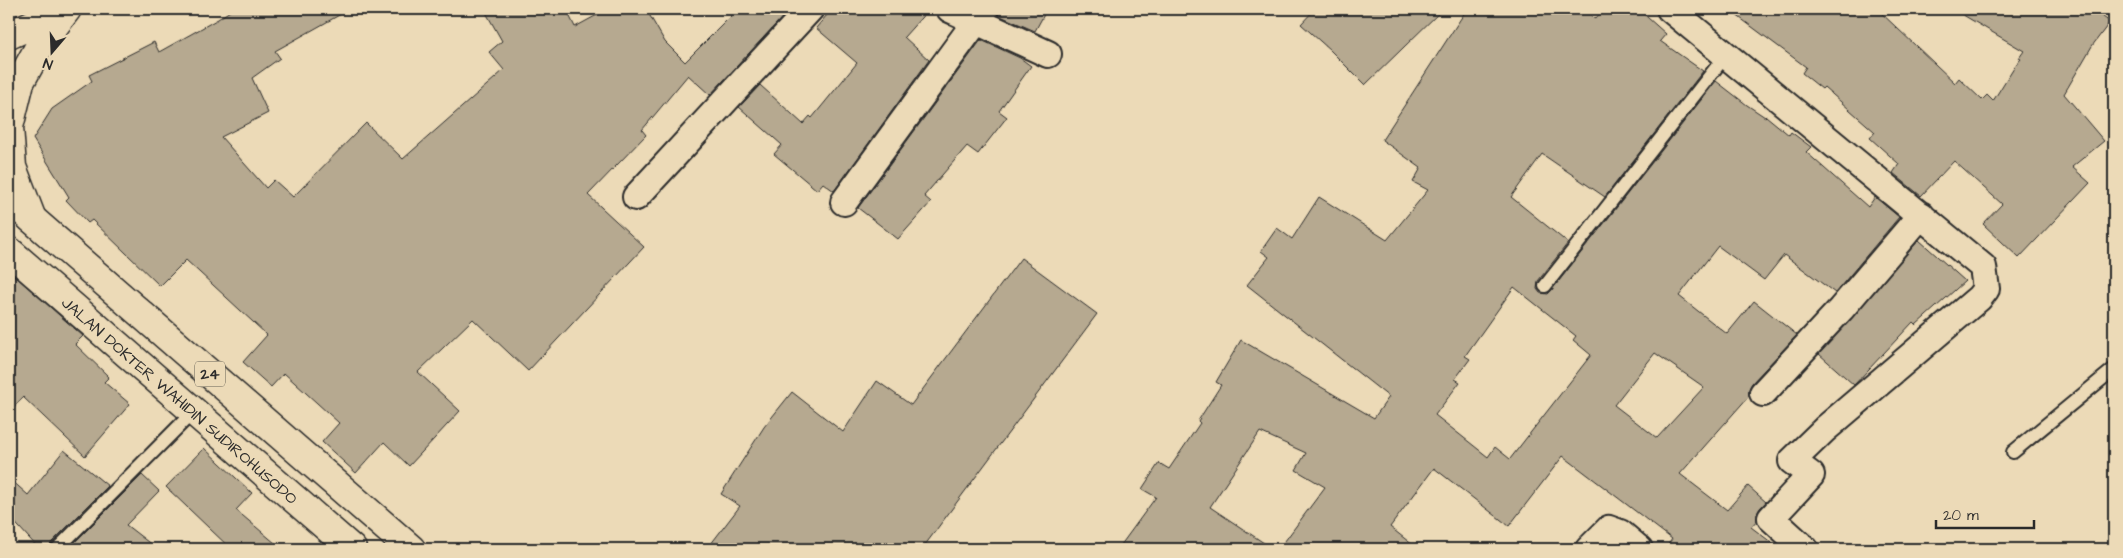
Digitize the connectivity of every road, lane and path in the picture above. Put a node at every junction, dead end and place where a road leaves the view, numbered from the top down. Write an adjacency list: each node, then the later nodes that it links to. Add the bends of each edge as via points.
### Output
1 (67, 9): 6 (main road); 13 (main road, via 42,42 20,82 9,127 12,167)
2 (810, 9): 9 (street)
3 (950, 9): 5 (street)
4 (1670, 9): 8 (street)
5 (980, 15): 7 (street); 11 (street)
6 (9, 35)
7 (1048, 54)
8 (1726, 55): 12 (street); 15 (lane)
9 (636, 197)
10 (9, 199): 13 (main road, 24)
11 (844, 202)
12 (1921, 215): 17 (street, via 1841,309); 25 (street, via 1983,267 1986,289 1792,461 1811,475 1771,518)
13 (32, 219): 22 (main road, 24)
14 (9, 250): 18 (main road, JALAN DOKTER WAHIDIN SUDIROHUSODO / 24)
15 (1546, 286)
16 (2112, 375): 19 (lane)
17 (1763, 393)
18 (194, 411): 20 (lane); 21 (main road, JALAN DOKTER WAHIDIN SUDIROHUSODO / 24)
19 (2013, 452)
20 (57, 549)
21 (352, 549)
22 (411, 549)
23 (1589, 549): 24 (street, via 1609,529 1620,533)
24 (1639, 549)
25 (1805, 549)

